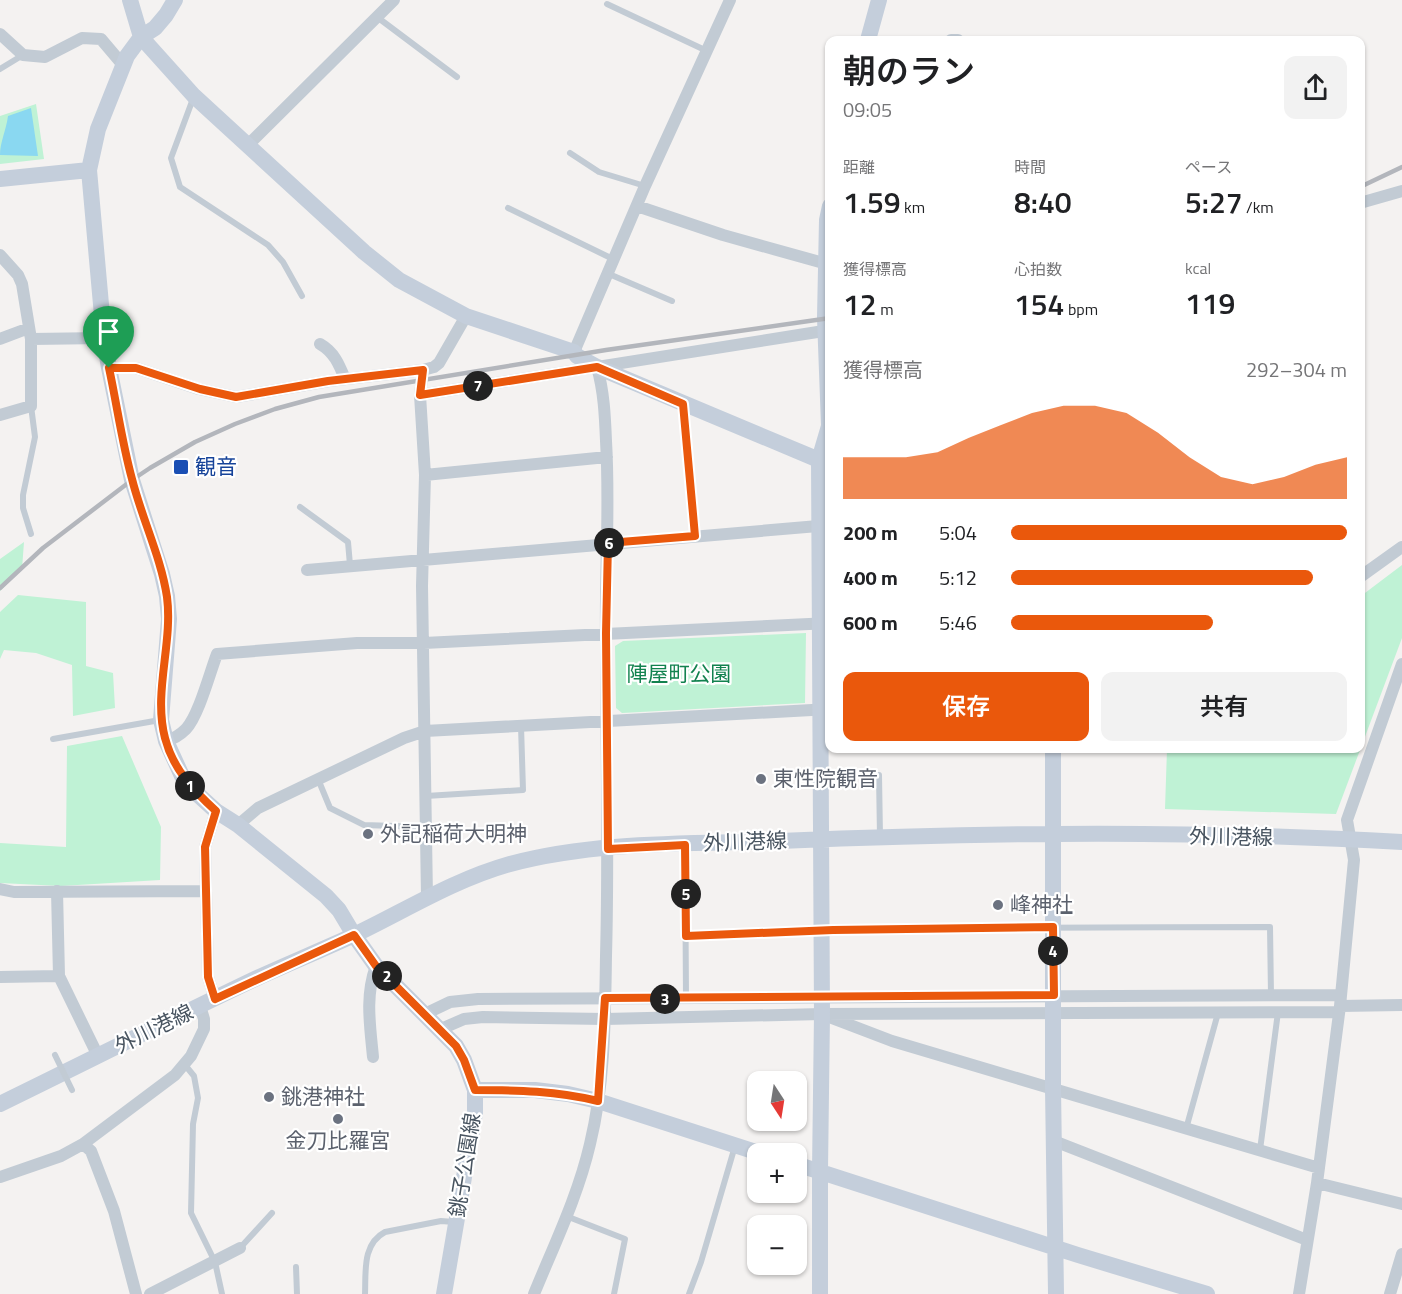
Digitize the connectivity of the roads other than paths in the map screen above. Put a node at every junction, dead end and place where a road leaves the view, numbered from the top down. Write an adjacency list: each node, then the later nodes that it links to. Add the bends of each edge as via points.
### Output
1 (130, 0): 10 (street)
2 (175, 0): 10 (street, 銚子公園線, via 155,28)
3 (394, 0): 7 (street)
4 (730, 0): 11 (street)
5 (879, 0): 9 (street)
6 (607, 4): 11 (lane)
7 (378, 16): 15 (lane); 17 (street)
8 (0, 34): 12 (street)
9 (869, 36)
10 (141, 37): 13 (street, 銚子公園線); 16 (street)
11 (708, 51): 21 (street)
12 (23, 55): 13 (street, via 45,57 82,38 101,39); 14 (lane)
13 (123, 65): 19 (street, 銚子公園線, via 98,129)
14 (0, 69)
15 (457, 77)
16 (194, 96): 17 (street); 30 (lane, via 171,158 180,187 268,245 284,262)
17 (247, 146): 32 (street, via 399,280)
18 (570, 153): 21 (lane, via 599,172)
19 (89, 170): 20 (street); 35 (street, 銚子公園線)
20 (0, 179)
21 (645, 186): 24 (street)
22 (1402, 191): 23 (street)
23 (1365, 202)
24 (637, 206): 27 (street); 28 (street)
25 (508, 208): 27 (lane)
26 (0, 255): 34 (street, via 22,284)
27 (615, 260): 29 (street)
28 (825, 263)
29 (609, 274): 31 (lane); 38 (street)
30 (302, 296)
31 (672, 301)
32 (466, 316): 38 (street); 41 (street, via 439,363)
33 (825, 331): 39 (street)
34 (30, 334): 35 (street); 36 (street); 45 (street)
35 (104, 338): 40 (street, 銚子公園線)
36 (0, 339)
37 (320, 344): 42 (street, via 334,356)
38 (574, 352): 39 (street)
39 (597, 367): 43 (street); 44 (street); 48 (street, via 603,390)
40 (109, 368): 42 (street, via 136,368 236,397); 66 (street, 銚子公園線, via 132,480 167,596 169,619)
41 (423, 370): 42 (street); 43 (street)
42 (345, 379)
43 (420, 395): 50 (street)
44 (683, 404): 49 (street); 54 (lane)
45 (31, 406): 46 (street); 53 (lane, via 35,436 22,495)
46 (0, 415)
47 (825, 440): 49 (street)
48 (607, 457): 50 (street); 55 (street)
49 (819, 460): 52 (street)
50 (425, 475): 57 (street)
51 (300, 507): 58 (lane, via 348,542)
52 (825, 525): 54 (street); 61 (street)
53 (31, 534)
54 (695, 536): 55 (street)
55 (608, 543): 57 (street); 62 (street)
56 (1402, 547): 60 (street)
57 (422, 558): 58 (street); 63 (street)
58 (350, 565): 59 (street)
59 (307, 570)
60 (1365, 573)
61 (825, 623): 62 (street); 65 (street)
62 (606, 633): 63 (street); 67 (street)
63 (424, 643): 69 (street); 71 (street, via 357,643 218,654 187,729)
64 (1402, 664): 82 (street, via 1347,820)
65 (825, 709): 67 (street); 81 (street)
66 (161, 720): 70 (lane); 71 (street, 銚子公園線)
67 (607, 721): 68 (street); 85 (street)
68 (521, 726): 69 (street); 75 (lane, via 523,790)
69 (425, 731): 74 (street); 75 (street)
70 (53, 739)
71 (166, 741): 76 (street, 銚子公園線, via 182,776)
72 (1053, 753): 79 (street)
73 (879, 776): 80 (lane)
74 (318, 779): 77 (street, via 258,808); 78 (lane, via 330,808 364,825)
75 (424, 796): 78 (street)
76 (216, 811): 77 (street, 銚子公園線); 88 (street, via 205,847)
77 (238, 825): 92 (street, 銚子公園線, via 326,896)
78 (425, 827): 89 (street)
79 (1054, 833): 80 (street, 外川港線); 82 (street, 外川港線); 90 (street)
80 (880, 838): 81 (street, 外川港線)
81 (821, 839): 84 (street, 外川港線); 91 (street)
82 (1350, 839): 83 (street, 外川港線); 103 (street, via 1354,860)
83 (1402, 842)
84 (685, 845): 85 (street, 外川港線); 93 (lane)
85 (608, 849): 89 (street, 外川港線, via 542,856 505,866); 100 (street)
86 (0, 889): 87 (street)
87 (57, 891): 88 (street); 95 (street)
88 (205, 891): 102 (street)
89 (427, 897): 92 (street, 外川港線)
90 (1053, 927): 91 (lane); 97 (street); 98 (lane, via 1270,927)
91 (822, 930): 93 (lane); 99 (street)
92 (354, 935): 94 (street, 銚子公園線); 102 (street, 外川港線)
93 (686, 936): 101 (lane)
94 (376, 966): 108 (street, 銚子公園線); 114 (street, via 369,993)
95 (59, 976): 96 (street); 113 (street)
96 (0, 977)
97 (1054, 995): 98 (street); 99 (street); 106 (street)
98 (1271, 995): 103 (street)
99 (822, 997): 101 (street); 109 (street)
100 (605, 998): 101 (street); 108 (street, via 463,1000); 110 (street)
101 (687, 999)
102 (208, 1002): 113 (street, 外川港線); 115 (street, via 204,1029)
103 (1340, 1005): 104 (street); 105 (street); 128 (street)
104 (1402, 1005)
105 (1278, 1012): 107 (street); 126 (lane)
106 (1054, 1013): 107 (street); 109 (street); 116 (street)
107 (1218, 1013): 121 (lane)
108 (425, 1014): 111 (street, 銚子公園線)
109 (822, 1014): 110 (street); 116 (street, via 892,1041); 129 (street)
110 (605, 1019): 111 (street, via 464,1019); 119 (street)
111 (441, 1029): 118 (street, 銚子公園線, via 464,1060)
112 (55, 1055): 117 (lane, bridge)
113 (98, 1056): 120 (street, 外川港線)
114 (373, 1057)
115 (186, 1065): 123 (street); 140 (lane, via 194,1076 198,1098 193,1124 191,1213)
116 (1053, 1088): 121 (street); 122 (street)
117 (72, 1090)
118 (475, 1090): 119 (street, via 535,1090); 135 (street, 銚子公園線)
119 (598, 1101): 124 (street); 134 (street, via 584,1168)
120 (0, 1104)
121 (1186, 1129): 126 (street)
122 (1054, 1141): 136 (street); 137 (street)
123 (83, 1144): 130 (street, via 61,1156); 142 (street, via 91,1151 114,1211)
124 (735, 1145): 125 (street); 150 (lane)
125 (747, 1149)
126 (1260, 1150): 128 (street)
127 (807, 1167): 129 (street)
128 (1319, 1168): 131 (street)
129 (819, 1171): 137 (street); 151 (street)
130 (0, 1177)
131 (1317, 1183): 132 (street); 136 (street)
132 (1402, 1203)
133 (272, 1213): 138 (lane)
134 (566, 1216): 148 (street); 149 (lane, via 625,1239)
135 (455, 1222): 146 (lane, via 441,1221 376,1237 368,1253); 147 (street, 銚子公園線)
136 (1307, 1240): 154 (street)
137 (1056, 1247): 152 (street); 153 (street)
138 (240, 1248): 140 (street)
139 (1402, 1254): 155 (street)
140 (215, 1262): 143 (street); 144 (lane)
141 (296, 1267): 145 (lane)
142 (136, 1294)
143 (150, 1294)
144 (222, 1294)
145 (297, 1294)
146 (364, 1294)
147 (444, 1294)
148 (534, 1294)
149 (614, 1294)
150 (689, 1294)
151 (820, 1294)
152 (1056, 1294)
153 (1207, 1294)
154 (1299, 1294)
155 (1390, 1294)

